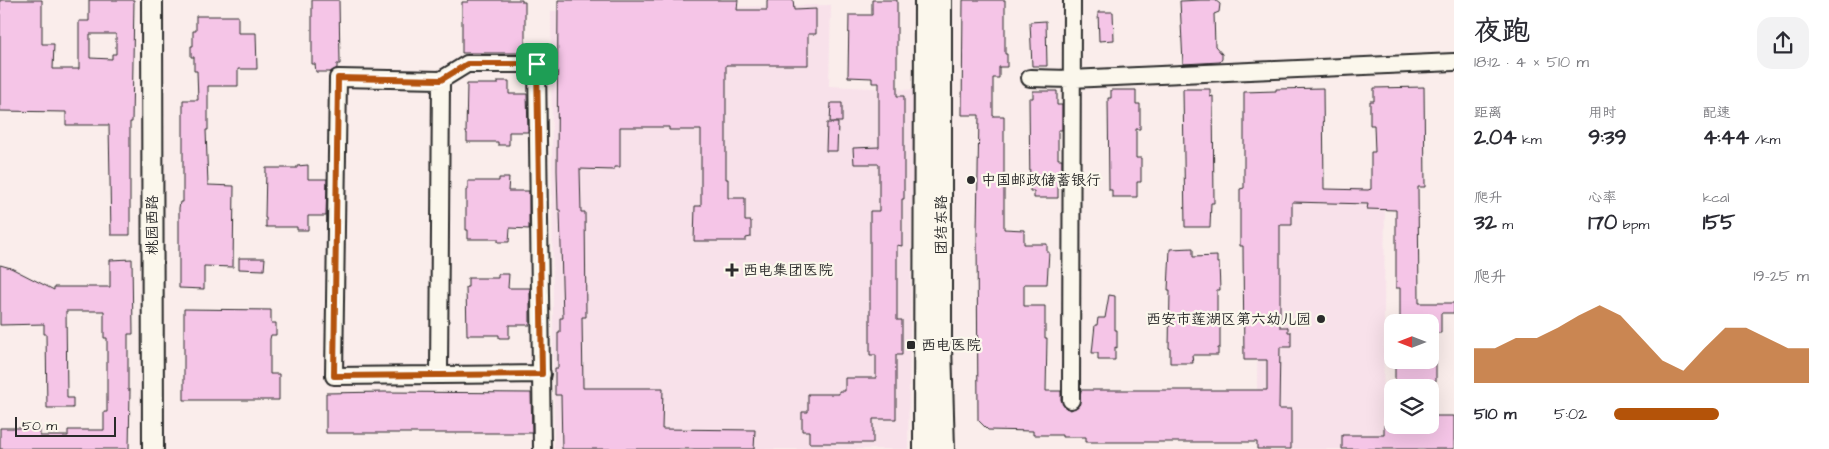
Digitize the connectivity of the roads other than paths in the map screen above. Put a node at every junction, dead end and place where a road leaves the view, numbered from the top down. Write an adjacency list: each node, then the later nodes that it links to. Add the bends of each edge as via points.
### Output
1 (152, 0): 12 (street, 桃园西路)
2 (925, 0): 14 (street)
3 (941, 0): 15 (street, 团结东路)
4 (1072, 0): 7 (street)
5 (1454, 62): 7 (street)
6 (1030, 78): 7 (street)
7 (1070, 79): 11 (street)
8 (441, 80): 9 (street, via 467,64 537,64); 10 (street); 10 (street, via 338,78 334,376)
9 (542, 374): 10 (street); 13 (street)
10 (439, 375)
11 (1071, 400)
12 (153, 449)
13 (542, 449)
14 (924, 449)
15 (944, 449)

